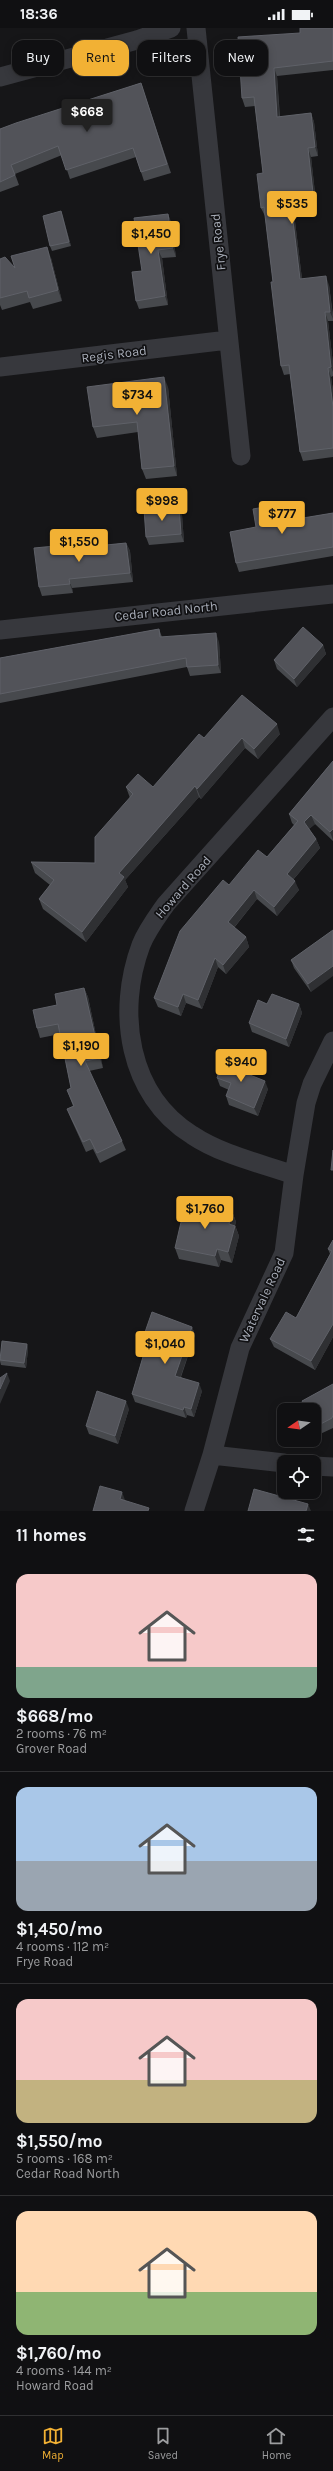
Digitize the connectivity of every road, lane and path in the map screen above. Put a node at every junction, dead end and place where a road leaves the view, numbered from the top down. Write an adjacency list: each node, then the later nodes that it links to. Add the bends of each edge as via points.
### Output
1 (171, 28): 3 (street, via 137,40)
2 (196, 28): 4 (street, Frye Road)
3 (0, 77)
4 (228, 340): 5 (street, Regis Road); 6 (street, Frye Road)
5 (0, 367)
6 (240, 456)
7 (333, 594): 8 (street, Cedar Road North)
8 (0, 630)
9 (333, 717): 11 (street, Howard Road, via 166,904 141,945 128,997 130,1037 137,1067 151,1095 166,1114 205,1143)
10 (333, 1041): 11 (street, Watervale Road, via 312,1084 306,1103)
11 (294, 1175): 12 (street, Watervale Road, via 284,1253 240,1348)
12 (212, 1455): 13 (street); 16 (street, Watervale Road)
13 (277, 1462)
14 (321, 1466): 15 (street)
15 (333, 1467)
16 (194, 1511)

